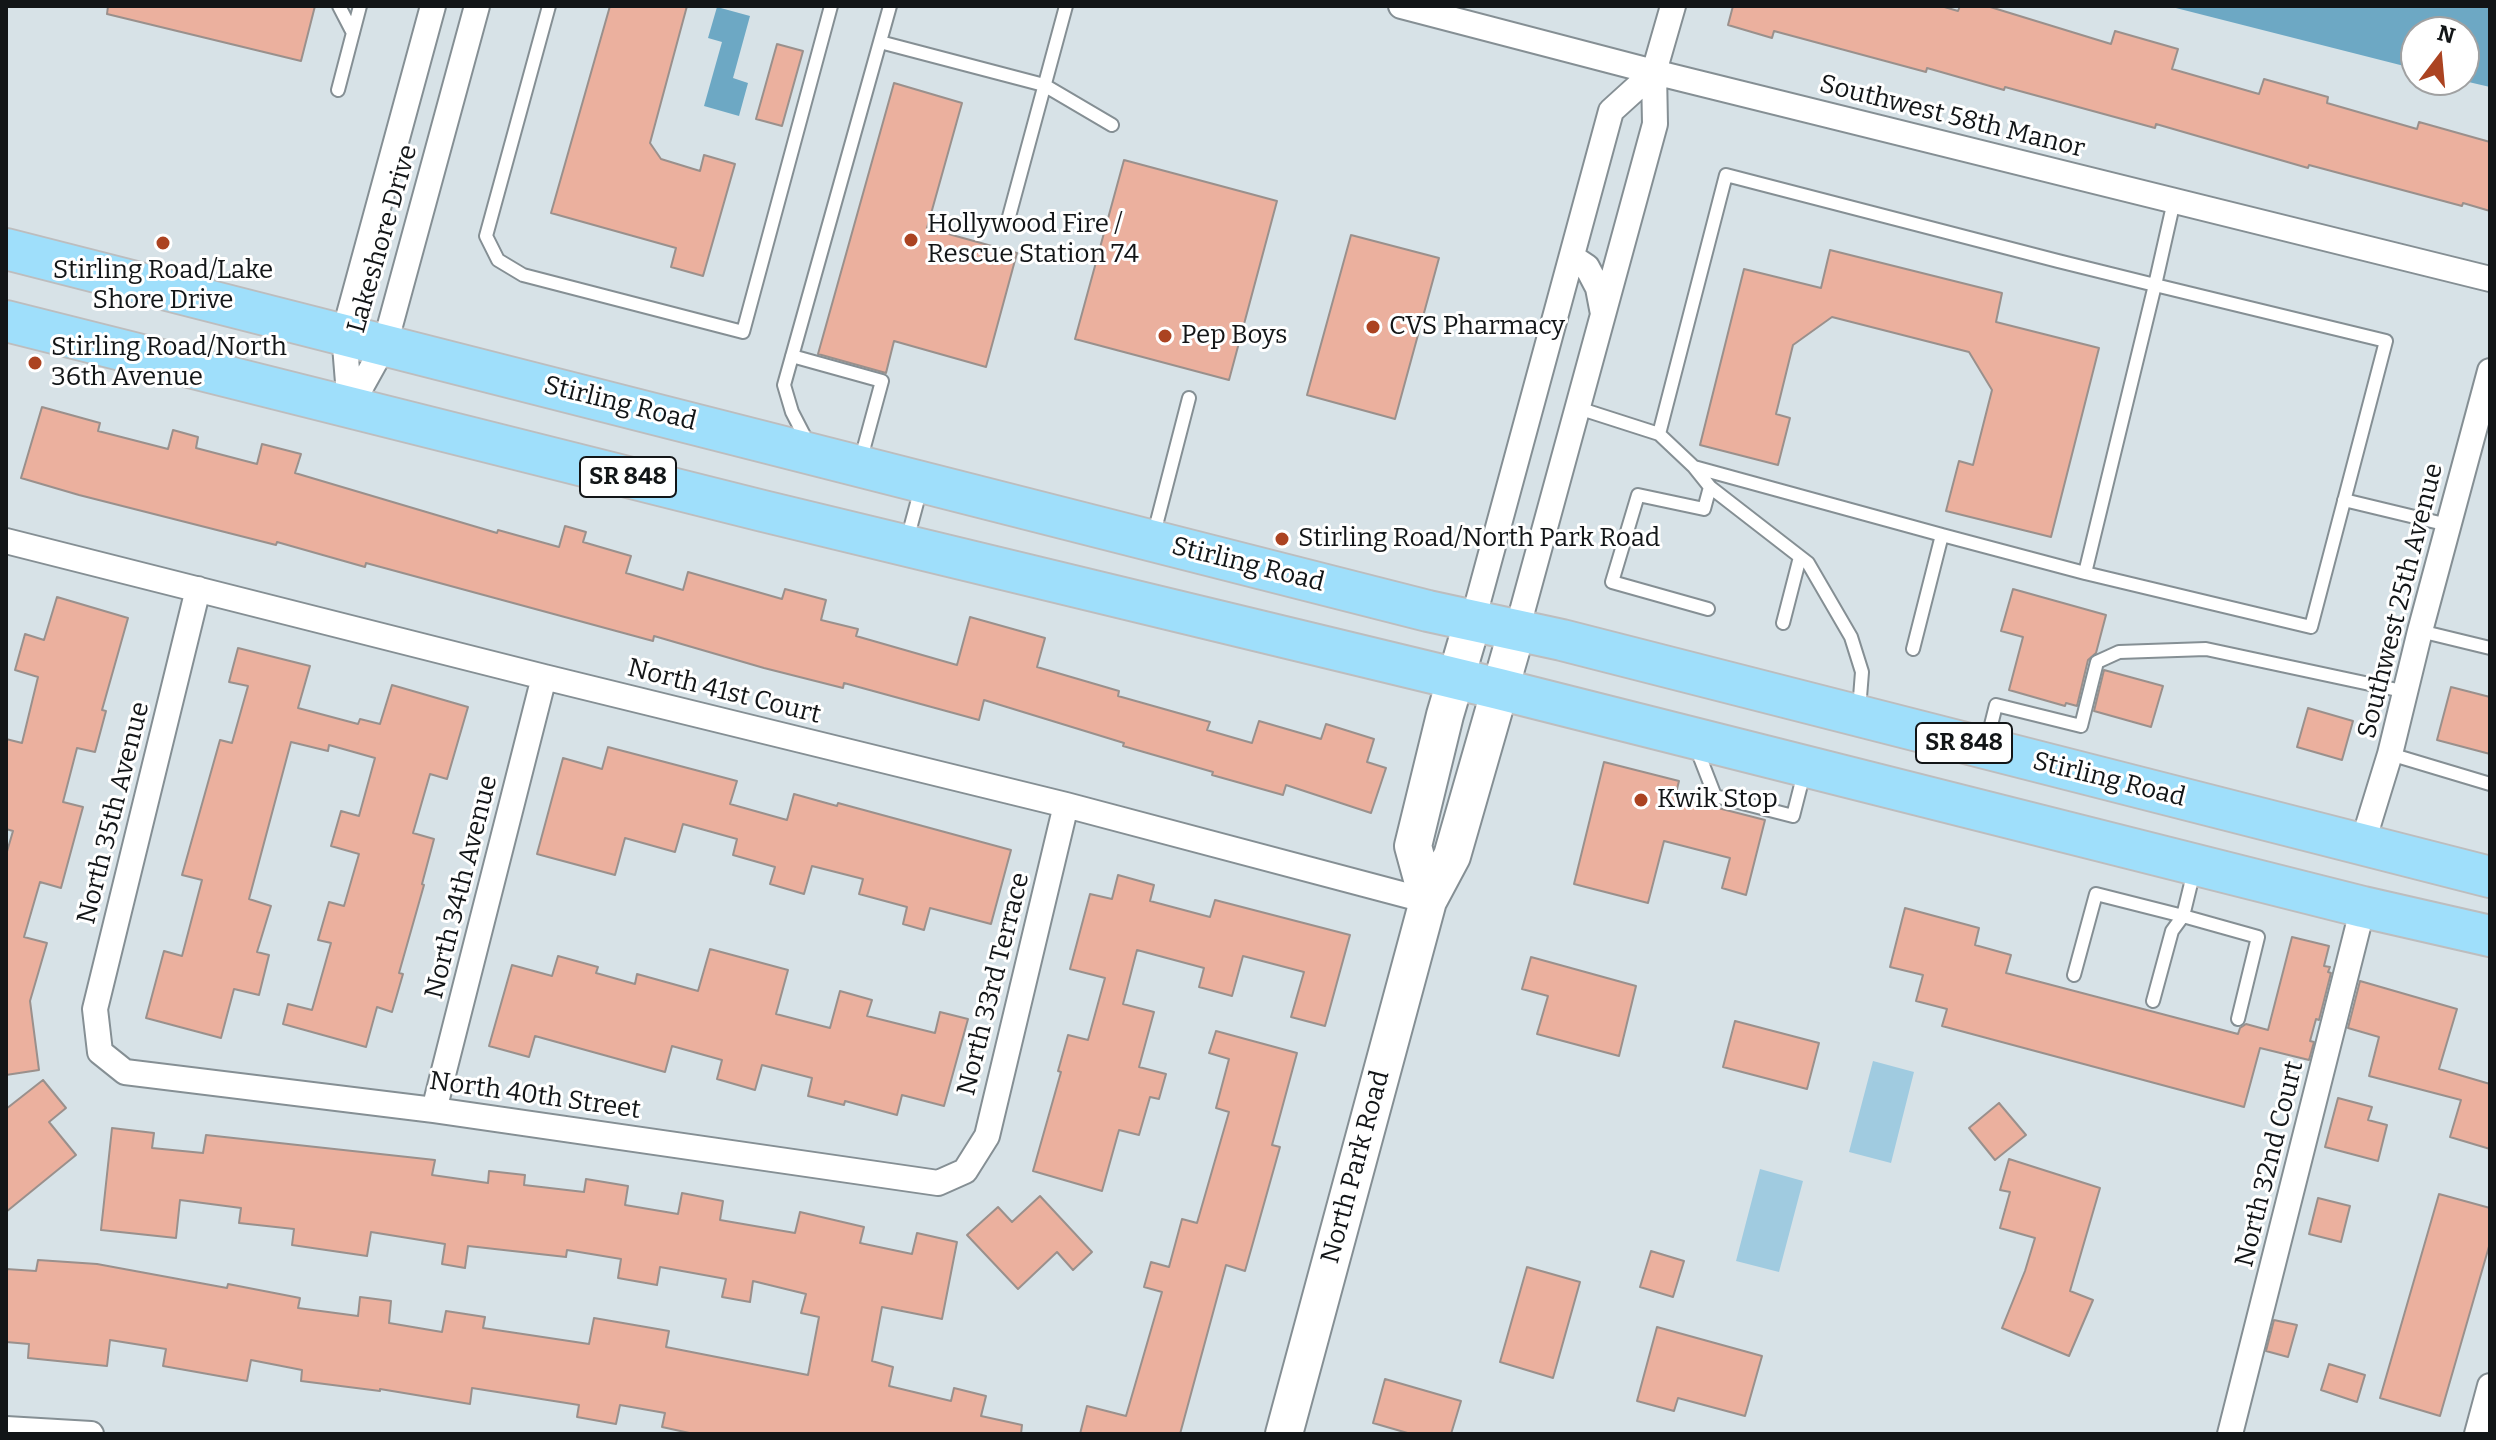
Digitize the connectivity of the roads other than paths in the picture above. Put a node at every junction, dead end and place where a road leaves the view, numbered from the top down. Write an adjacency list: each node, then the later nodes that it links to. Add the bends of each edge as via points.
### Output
1 (339, 6): 11 (lane)
2 (360, 6): 11 (lane)
3 (433, 6): 25 (street, Lakeshore Drive)
4 (477, 6): 26 (street, Lakeshore Drive)
5 (549, 6): 6 (lane, via 486,236 498,260 523,275 743,332)
6 (831, 6)
7 (890, 6): 12 (lane)
8 (1066, 6): 14 (lane)
9 (1401, 6): 13 (street, Southwest 58th Manor)
10 (1673, 6): 13 (street)
11 (353, 33): 15 (lane)
12 (880, 42): 14 (lane); 27 (lane)
13 (1654, 72): 17 (street, Southwest 58th Manor); 20 (street, via 1611,111); 23 (street, via 1655,124)
14 (1044, 85): 16 (lane); 18 (lane)
15 (338, 90)
16 (1112, 125)
17 (2174, 201): 21 (street, Southwest 58th Manor); 22 (lane)
18 (1007, 224)
19 (6, 249): 25 (main road, Stirling Road / SR 848)
20 (1572, 257): 23 (street, via 1587,267 1598,288); 48 (street)
21 (2490, 279)
22 (2155, 285): 32 (lane, via 1726,175); 38 (lane, via 2386,341); 45 (lane)
23 (1603, 317): 31 (street)
24 (6, 321): 30 (main road, SR 848)
25 (344, 333): 26 (main road, Stirling Road / SR 848); 30 (street, Lakeshore Drive)
26 (385, 344): 30 (street, Lakeshore Drive); 33 (main road, Stirling Road / SR 848)
27 (792, 356): 33 (lane, via 784,385); 34 (lane, via 882,381)
28 (2490, 371): 39 (street, Southwest 25th Avenue)
29 (1189, 398): 41 (lane)
30 (350, 407): 43 (main road, SR 848)
31 (1578, 408): 32 (lane); 50 (street)
32 (1659, 434): 35 (lane)
33 (814, 454): 34 (main road, Stirling Road / SR 848)
34 (859, 465): 36 (main road, Stirling Road / SR 848)
35 (1694, 467): 37 (lane); 40 (lane)
36 (923, 481): 41 (main road, Stirling Road / SR 848); 43 (lane)
37 (1710, 487): 44 (lane); 47 (lane, via 1704,509 1638,495 1612,582)
38 (2344, 500): 39 (lane); 45 (lane, via 2311,627)
39 (2448, 525): 51 (street, Southwest 25th Avenue)
40 (1942, 535): 45 (lane); 53 (lane)
41 (1152, 540): 48 (main road, Stirling Road / SR 848)
42 (6, 541): 46 (street, North 41st Court)
43 (906, 545): 55 (main road, SR 848)
44 (1800, 557): 49 (lane); 58 (lane, via 1851,637 1862,672)
45 (2085, 573)
46 (198, 589): 54 (street, North 41st Court); 76 (street, North 35th Avenue, via 95,1009)
47 (1708, 609)
48 (1473, 620): 50 (main road, Stirling Road / SR 848); 55 (street)
49 (1783, 623)
50 (1517, 630): 56 (street, North Park Road); 58 (main road, Stirling Road / SR 848)
51 (2420, 631): 52 (lane); 57 (street, Southwest 25th Avenue)
52 (2490, 648)
53 (1913, 649)
54 (544, 677): 64 (street, North 41st Court); 77 (street, North 34th Avenue)
55 (1456, 679): 56 (main road, SR 848); 69 (street, via 1413,846)
56 (1499, 689): 59 (main road, SR 848); 69 (street, North Park Road, via 1452,856)
57 (2407, 692): 60 (lane, via 2206,649 2119,652 2097,662 2081,726 1996,705); 61 (street, Southwest 25th Avenue)
58 (1858, 716): 60 (main road, Stirling Road / SR 848)
59 (1692, 737): 62 (main road, SR 848); 62 (lane, via 1715,796 1793,816)
60 (1985, 748): 65 (main road, Stirling Road / SR 848)
61 (2390, 754): 63 (lane); 65 (street, Southwest 25th Avenue)
62 (1806, 766): 66 (main road, SR 848)
63 (2490, 784)
64 (1066, 805): 69 (street, North 41st Court); 78 (street, North 33rd Terrace, via 987,1136)
65 (2362, 845): 67 (main road, Stirling Road / SR 848); 68 (main road, via 2346,856)
66 (2196, 864): 68 (main road, SR 848); 71 (lane)
67 (2472, 873): 70 (main road, via 2407,878)
68 (2259, 880): 70 (main road, SR 848)
69 (1428, 901): 82 (street, North Park Road)
70 (2363, 907): 72 (main road, SR 848); 83 (street, North 32nd Court)
71 (2183, 916): 73 (lane, via 2096,894); 74 (lane, via 2172,931); 75 (lane, via 2258,937)
72 (2490, 936)
73 (2074, 975)
74 (2153, 1001)
75 (2238, 1019)
76 (100, 1052): 77 (street, North 40th Street, via 125,1072)
77 (434, 1110): 78 (street, North 40th Street, via 938,1183)
78 (965, 1171)
79 (2490, 1386): 84 (street)
80 (6, 1429): 81 (street)
81 (91, 1434)
82 (1284, 1434)
83 (2230, 1434)
84 (2477, 1434)

